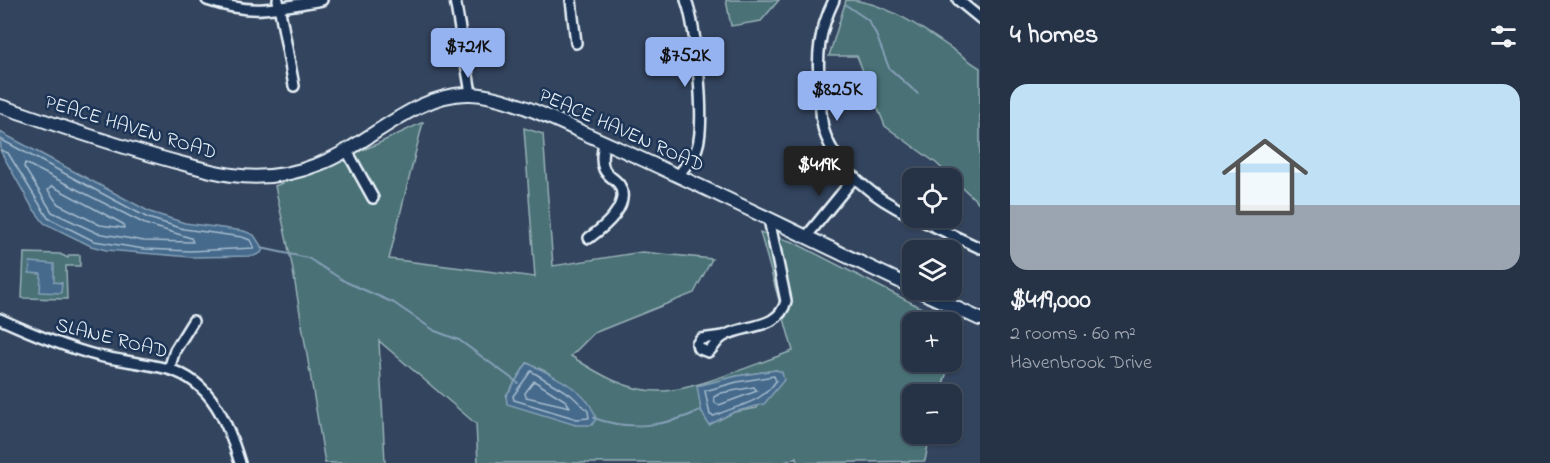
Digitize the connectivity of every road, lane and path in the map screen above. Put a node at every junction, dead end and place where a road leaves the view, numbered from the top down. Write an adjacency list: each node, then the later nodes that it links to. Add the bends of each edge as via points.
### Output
1 (207, 0): 8 (street, via 238,10)
2 (322, 0): 8 (street)
3 (455, 0): 12 (street)
4 (571, 0): 10 (street)
5 (686, 0): 16 (street, via 694,38 700,128 697,149)
6 (834, 0): 17 (street, via 818,45 824,131)
7 (958, 0): 9 (street)
8 (279, 4): 11 (street)
9 (980, 18)
10 (576, 43)
11 (294, 86)
12 (471, 93): 14 (main road, PEACE HAVEN ROAD, via 527,108); 15 (main road, PEACE HAVEN ROAD, via 437,99)
13 (0, 106): 15 (main road, PEACE HAVEN ROAD, via 150,155 231,175 294,172)
14 (604, 142): 16 (main road, PEACE HAVEN ROAD); 23 (street, via 603,168 621,188 622,197 610,219)
15 (347, 151): 18 (street)
16 (679, 175): 20 (main road, PEACE HAVEN ROAD)
17 (855, 177): 19 (street, via 867,190); 22 (street)
18 (373, 198)
19 (902, 211)
20 (769, 219): 22 (main road, PEACE HAVEN ROAD); 30 (street, via 786,301 784,310 770,321)
21 (937, 228): 24 (street)
22 (806, 237): 25 (main road, PEACE HAVEN ROAD)
23 (589, 238)
24 (980, 248)
25 (902, 282)
26 (939, 300): 28 (main road)
27 (0, 319): 31 (street, SLANE ROAD, via 51,342)
28 (980, 319)
29 (193, 321): 31 (street, via 175,350)
30 (723, 336)
31 (169, 369): 32 (street, SLANE ROAD, via 184,376 218,406)
32 (240, 463)

